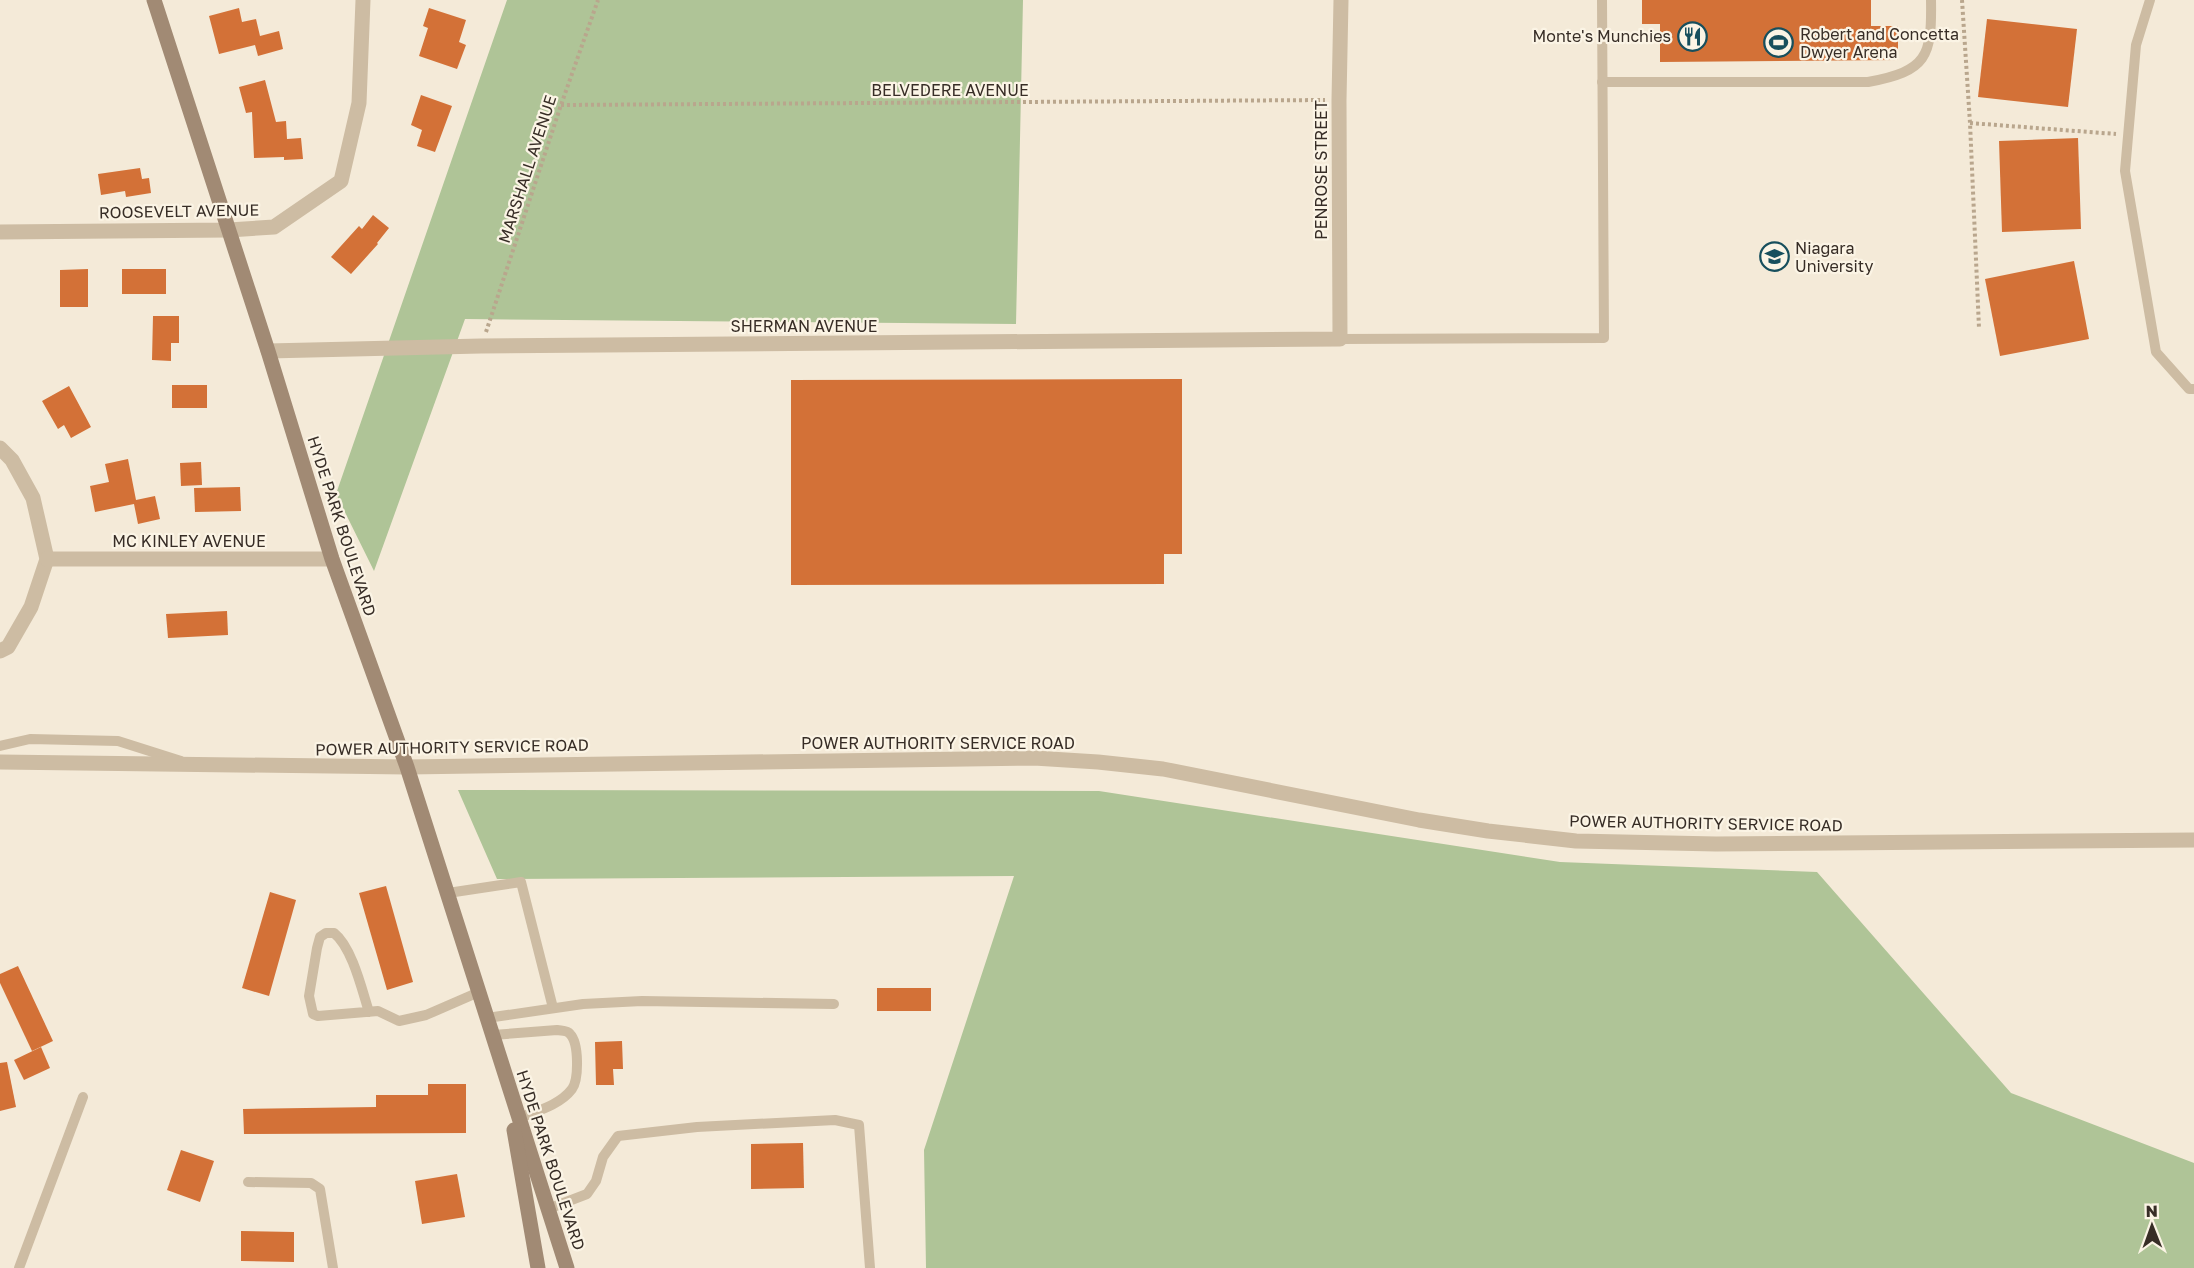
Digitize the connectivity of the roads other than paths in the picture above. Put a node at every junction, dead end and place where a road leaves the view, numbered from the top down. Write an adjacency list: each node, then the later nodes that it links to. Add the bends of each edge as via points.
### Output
1 (154, 0): 8 (main road, HYDE PARK BOULEVARD)
2 (363, 0): 8 (street, ROOSEVELT AVENUE, via 359,103 341,181 274,227)
3 (1341, 0): 10 (street, PENROSE STREET)
4 (1602, 0): 7 (lane)
5 (1931, 0): 7 (lane, via 1932,33 1925,55 1896,77 1868,82)
6 (2150, 0): 12 (lane, via 2136,45 2125,171 2156,352 2188,389)
7 (1602, 82): 10 (lane, via 1604,338)
8 (229, 230): 9 (street, ROOSEVELT AVENUE); 11 (main road, HYDE PARK BOULEVARD)
9 (0, 232)
10 (1340, 339): 11 (street, SHERMAN AVENUE)
11 (268, 351): 15 (main road, HYDE PARK BOULEVARD)
12 (2194, 388)
13 (0, 448): 14 (street, via 12,460 33,498)
14 (46, 559): 15 (street, MC KINLEY AVENUE); 16 (street, via 31,607 8,647)
15 (332, 559): 20 (main road, HYDE PARK BOULEVARD)
16 (0, 651)
17 (0, 746): 19 (lane, via 30,739 118,741)
18 (0, 762): 19 (street, POWER AUTHORITY SERVICE ROAD)
19 (193, 765): 20 (street, POWER AUTHORITY SERVICE ROAD)
20 (407, 767): 21 (street, POWER AUTHORITY SERVICE ROAD, via 1064,759 1174,771 1419,820 1576,841 1716,844); 22 (main road, HYDE PARK BOULEVARD)
21 (2194, 840)
22 (448, 893): 23 (main road, HYDE PARK BOULEVARD); 25 (lane, via 520,882)
23 (479, 992): 26 (lane, via 426,1015 399,1021 378,1011); 27 (main road, HYDE PARK BOULEVARD)
24 (834, 1004): 25 (lane, via 642,1001)
25 (553, 1008): 27 (lane)
26 (369, 1012): 26 (lane, via 313,1014 309,996 317,948 320,937 326,933 334,933 344,946)
27 (488, 1018): 28 (main road, HYDE PARK BOULEVARD)
28 (493, 1035): 29 (main road, HYDE PARK BOULEVARD); 31 (lane, via 557,1030 572,1036 576,1051 573,1088 552,1106)
29 (501, 1062): 31 (main road, HYDE PARK BOULEVARD); 36 (main road, HYDE PARK BOULEVARD)
30 (83, 1097): 34 (lane)
31 (519, 1118): 33 (main road, HYDE PARK BOULEVARD)
32 (248, 1182): 35 (lane, via 311,1183 320,1189)
33 (548, 1209): 37 (main road, HYDE PARK BOULEVARD); 38 (lane, via 587,1194 596,1181 603,1157 618,1136 697,1127 836,1120 859,1125)
34 (19, 1268)
35 (333, 1268)
36 (538, 1268)
37 (567, 1268)
38 (870, 1268)

